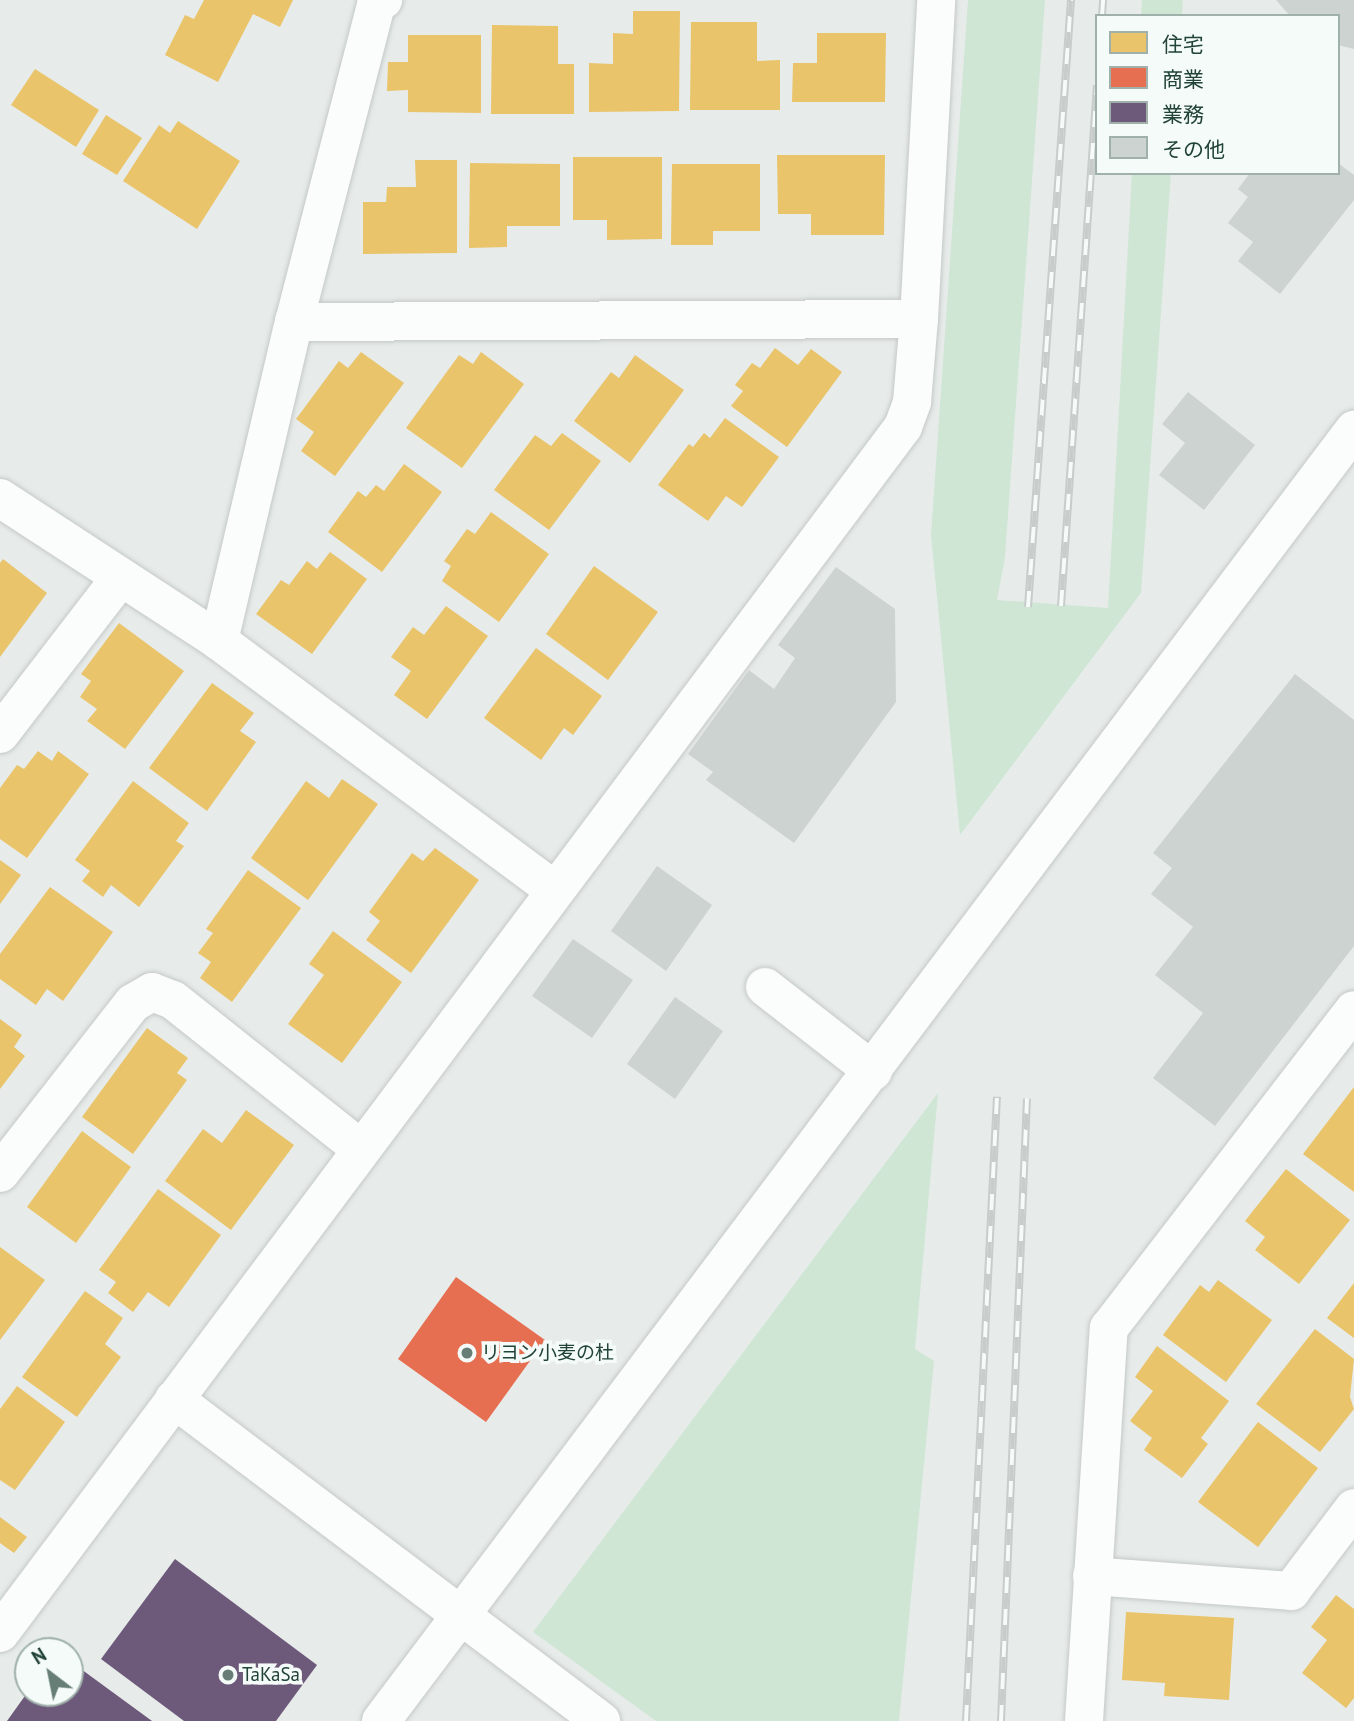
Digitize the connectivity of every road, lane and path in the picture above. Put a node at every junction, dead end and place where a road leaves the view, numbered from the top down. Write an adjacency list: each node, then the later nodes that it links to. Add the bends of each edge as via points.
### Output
1 (383, 0): 4 (street, via 376,5)
2 (936, 0): 3 (street)
3 (919, 318): 4 (street); 10 (street, via 912,402 903,427)
4 (294, 323): 8 (street)
5 (1354, 430): 13 (street, via 1119,737)
6 (0, 498): 7 (street)
7 (120, 578): 8 (street); 9 (street)
8 (219, 641): 10 (street)
9 (0, 734)
10 (553, 889): 14 (street)
11 (765, 986): 13 (street)
12 (1354, 1010): 18 (street, via 1109,1328)
13 (873, 1071): 19 (street)
14 (360, 1148): 15 (street, via 173,1000 152,992 134,1003); 16 (street)
15 (0, 1173)
16 (174, 1399): 19 (street); 20 (street)
17 (1354, 1508): 18 (street, via 1291,1591)
18 (1092, 1576): 23 (street)
19 (461, 1616): 21 (street); 22 (street)
20 (0, 1633)
21 (381, 1721)
22 (601, 1721)
23 (1084, 1721)

